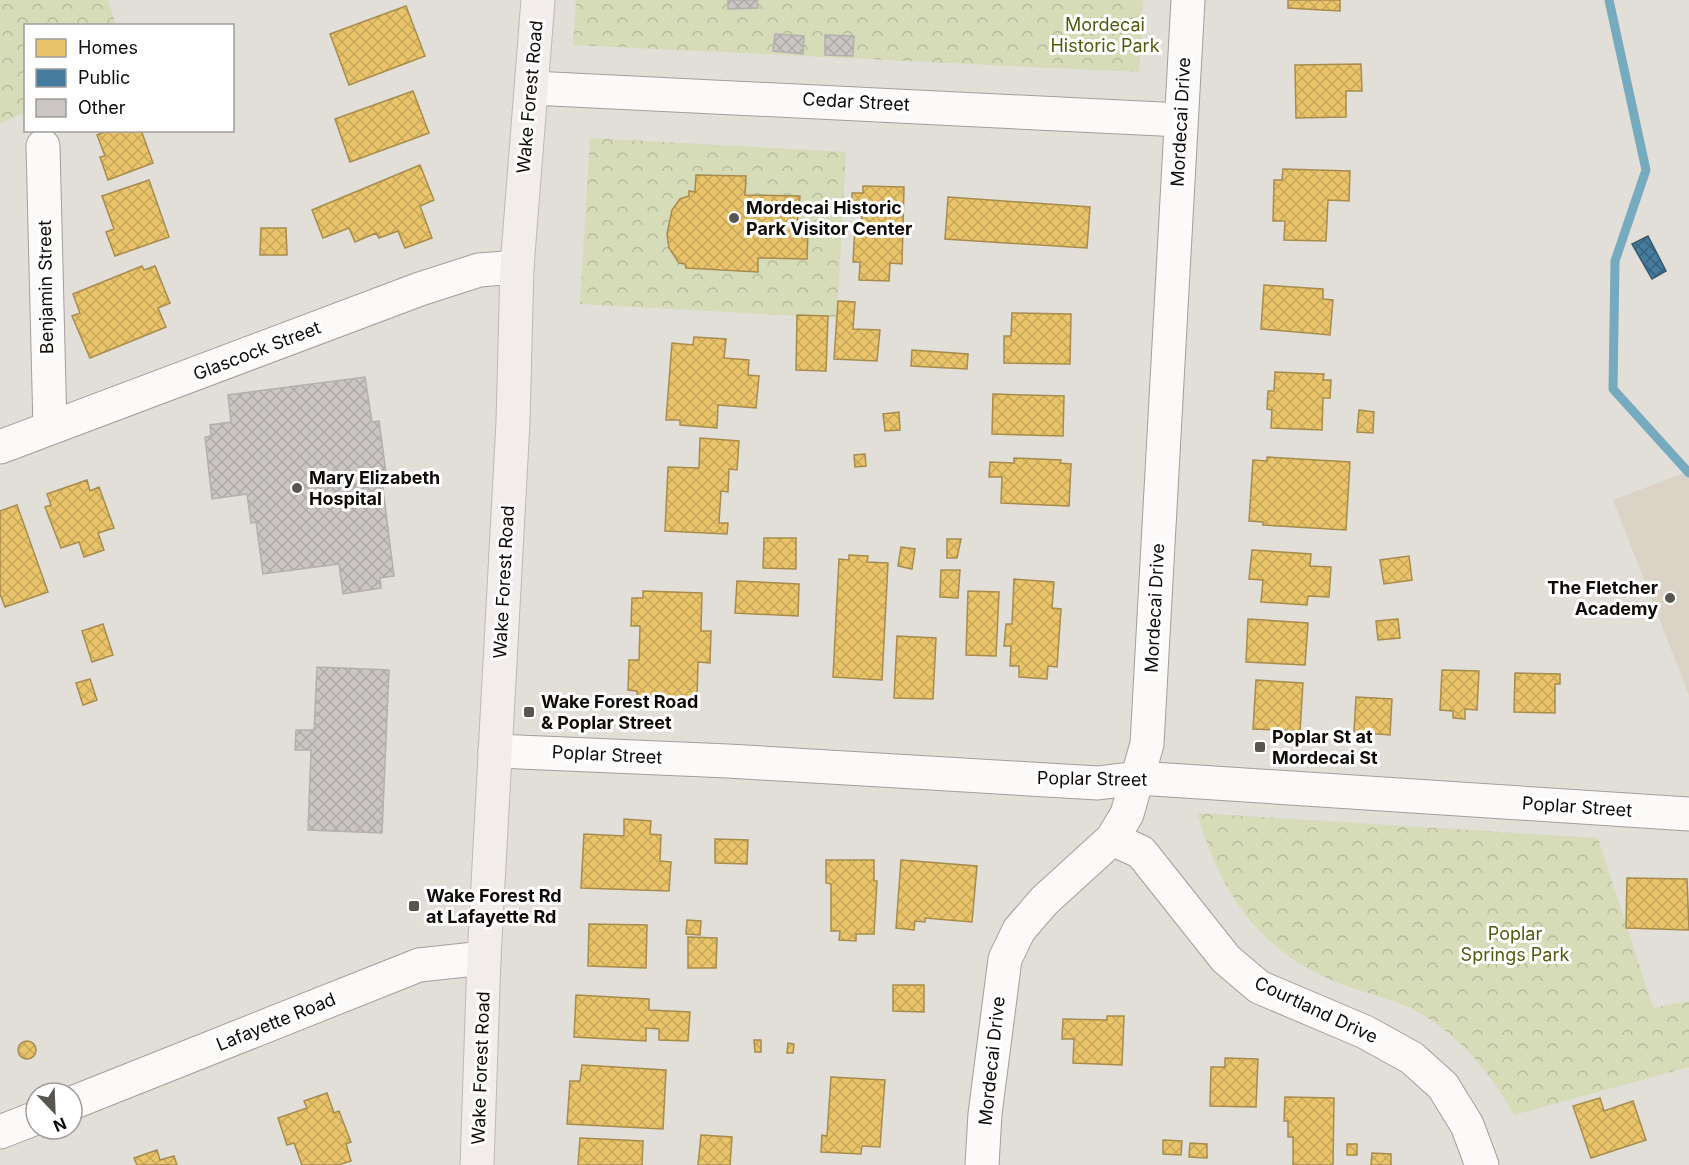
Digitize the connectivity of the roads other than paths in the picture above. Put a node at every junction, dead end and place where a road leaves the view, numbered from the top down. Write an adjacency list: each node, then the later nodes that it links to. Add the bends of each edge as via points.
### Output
1 (538, 0): 3 (main road, Wake Forest Road)
2 (1188, 0): 4 (street, Mordecai Drive)
3 (532, 88): 4 (street, Cedar Street); 6 (main road, Wake Forest Road)
4 (1181, 120): 10 (street, Mordecai Drive, via 1147,744)
5 (43, 146): 7 (street, Benjamin Street)
6 (517, 267): 7 (street, Glascock Street, via 479,270 420,289); 9 (main road, Wake Forest Road, via 513,422)
7 (50, 428): 8 (street, Glascock Street)
8 (0, 447)
9 (495, 750): 10 (street, Poplar Street, via 1098,783); 13 (main road, Wake Forest Road)
10 (1138, 778): 11 (street, Poplar Street); 12 (street, Mordecai Drive, via 1127,814)
11 (1689, 814)
12 (1112, 839): 18 (street, Mordecai Drive, via 1044,901 1019,930 1005,959); 19 (street, Courtland Drive, via 1141,852 1226,960 1259,987 1365,1032 1412,1058 1443,1086 1467,1125)
13 (484, 958): 14 (street, Lafayette Road, via 419,965); 17 (main road, Wake Forest Road)
14 (84, 1098)
15 (24, 1123): 16 (street)
16 (0, 1132)
17 (477, 1165)
18 (982, 1165)
19 (1482, 1165)

